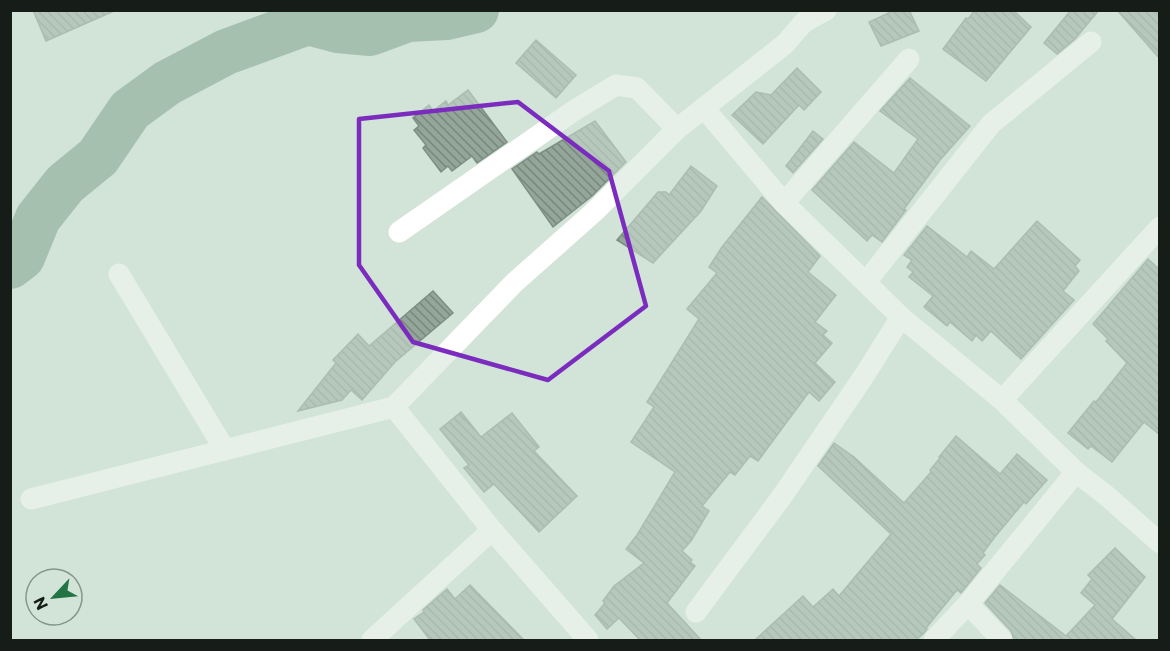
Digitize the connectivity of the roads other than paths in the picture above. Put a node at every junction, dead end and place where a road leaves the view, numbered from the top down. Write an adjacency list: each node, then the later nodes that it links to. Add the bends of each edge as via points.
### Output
1 (826, 10): 4 (street, via 804,22 785,44)
2 (1091, 42): 10 (street, via 991,124)
3 (909, 59): 6 (street)
4 (704, 108): 5 (street); 6 (street)
5 (677, 129): 8 (street, via 637,88 616,86); 13 (street, via 594,212 514,283)
6 (784, 203): 10 (street)
7 (1160, 227): 12 (street)
8 (399, 232)
9 (120, 274): 14 (street)
10 (866, 282): 11 (street)
11 (901, 316): 12 (street); 20 (street, via 783,495)
12 (1002, 400): 15 (street)
13 (394, 407): 14 (street); 17 (street)
14 (225, 450): 16 (street)
15 (1076, 472): 18 (street); 19 (street)
16 (31, 499)
17 (492, 530): 21 (street); 22 (street)
18 (1160, 543)
19 (968, 604): 23 (street); 24 (street)
20 (696, 612)
21 (372, 640)
22 (588, 640)
23 (934, 640)
24 (1002, 640)

